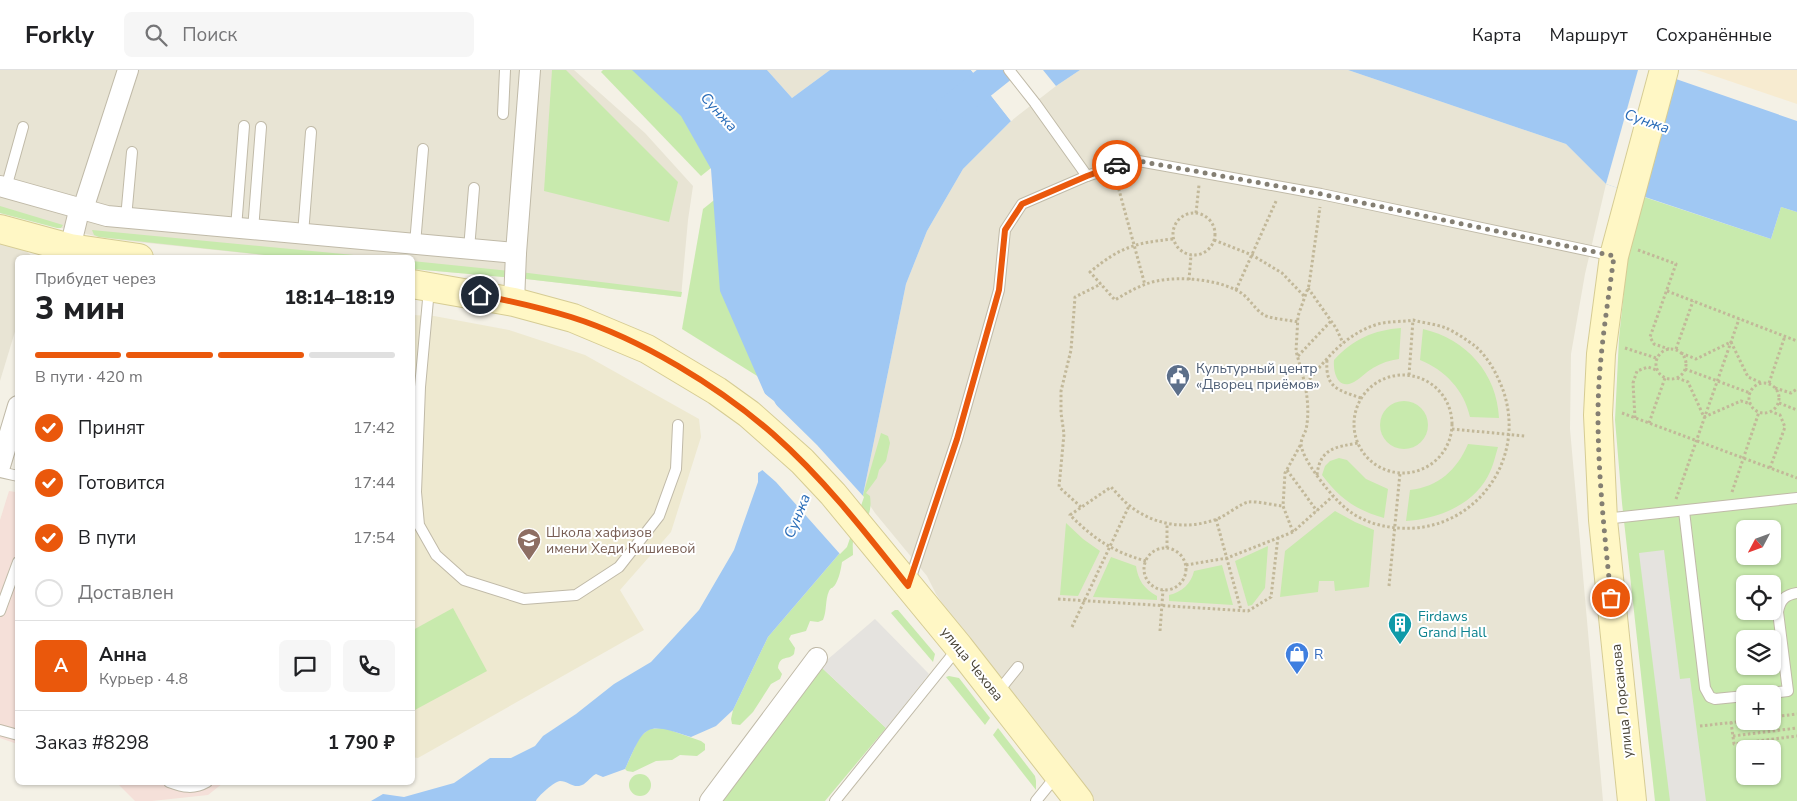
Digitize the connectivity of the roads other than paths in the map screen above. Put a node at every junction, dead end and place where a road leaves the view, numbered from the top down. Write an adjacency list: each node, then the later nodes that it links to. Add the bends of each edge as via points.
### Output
1 (128, 70): 16 (street)
2 (505, 70): 6 (lane)
3 (530, 70): 25 (street)
4 (1009, 70): 13 (lane)
5 (1664, 70): 24 (main road, улица Лорсанова, via 1629,202)
6 (503, 114)
7 (244, 126): 19 (lane)
8 (23, 127): 14 (lane)
9 (261, 128): 19 (lane)
10 (311, 132): 20 (lane)
11 (423, 149): 21 (lane)
12 (132, 152): 17 (lane)
13 (1087, 176): 24 (lane, via 1133,160); 38 (lane, via 1022,204 1005,230 999,290 957,439)
14 (3, 187): 16 (street)
15 (474, 188): 22 (lane)
16 (83, 209): 17 (street); 23 (street)
17 (126, 218): 19 (street)
18 (0, 229): 23 (main road)
19 (244, 229): 20 (street)
20 (302, 234): 21 (street)
21 (415, 244): 22 (street)
22 (469, 249): 25 (street)
23 (62, 250): 26 (main road)
24 (1626, 253): 36 (main road, улица Лорсанова, via 1601,354 1598,407)
25 (516, 254): 28 (street)
26 (110, 255)
27 (421, 285): 28 (main road, улица Чехова); 30 (lane, via 416,492 419,525 436,555 464,580 524,599 576,595 620,567 659,516 676,469)
28 (514, 302): 38 (main road, улица Чехова, via 572,318 618,336 668,361 749,414 833,494)
29 (15, 416): 31 (street)
30 (678, 425)
31 (0, 466)
32 (0, 472): 33 (lane)
33 (15, 475)
34 (1797, 498): 35 (lane)
35 (1684, 510): 36 (lane); 46 (lane, via 1705,688 1714,699)
36 (1603, 520): 56 (main road, улица Лорсанова)
37 (15, 570): 40 (lane)
38 (908, 586): 41 (main road, улица Чехова)
39 (1797, 593): 44 (lane, via 1782,599 1778,612)
40 (0, 612)
41 (959, 647): 45 (main road, улица Чехова); 53 (lane)
42 (817, 658): 52 (street)
43 (1018, 667): 45 (lane)
44 (1792, 690)
45 (996, 694): 49 (main road, улица Чехова)
46 (1736, 697)
47 (0, 730): 48 (lane)
48 (15, 734)
49 (1058, 774): 54 (lane); 55 (main road, улица Чехова)
50 (178, 785): 51 (lane, via 187,788)
51 (202, 785)
52 (710, 801)
53 (835, 801)
54 (1036, 801)
55 (1079, 801)
56 (1632, 801)

